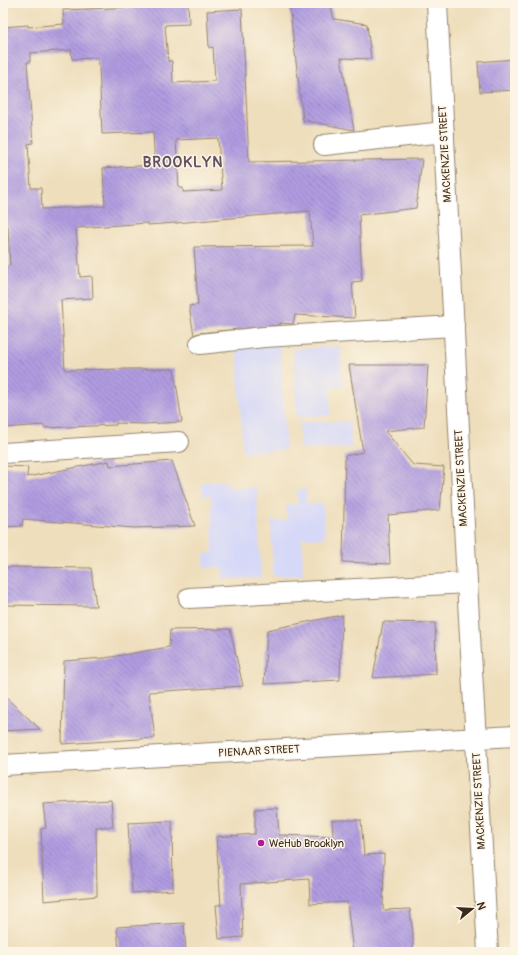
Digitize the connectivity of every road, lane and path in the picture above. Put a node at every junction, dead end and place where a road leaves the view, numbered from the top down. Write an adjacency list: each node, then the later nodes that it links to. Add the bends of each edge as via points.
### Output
1 (437, 3): 2 (street, MACKENZIE STREET)
2 (444, 132): 3 (street); 4 (street, MACKENZIE STREET)
3 (324, 145)
4 (454, 326): 5 (street, via 264,337); 8 (street, MACKENZIE STREET)
5 (200, 344)
6 (179, 442): 7 (street)
7 (3, 453)
8 (467, 583): 9 (street); 11 (street, MACKENZIE STREET)
9 (189, 598)
10 (515, 736): 11 (street, PIENAAR STREET)
11 (476, 739): 12 (street, PIENAAR STREET); 13 (street, MACKENZIE STREET)
12 (3, 765)
13 (488, 952)

